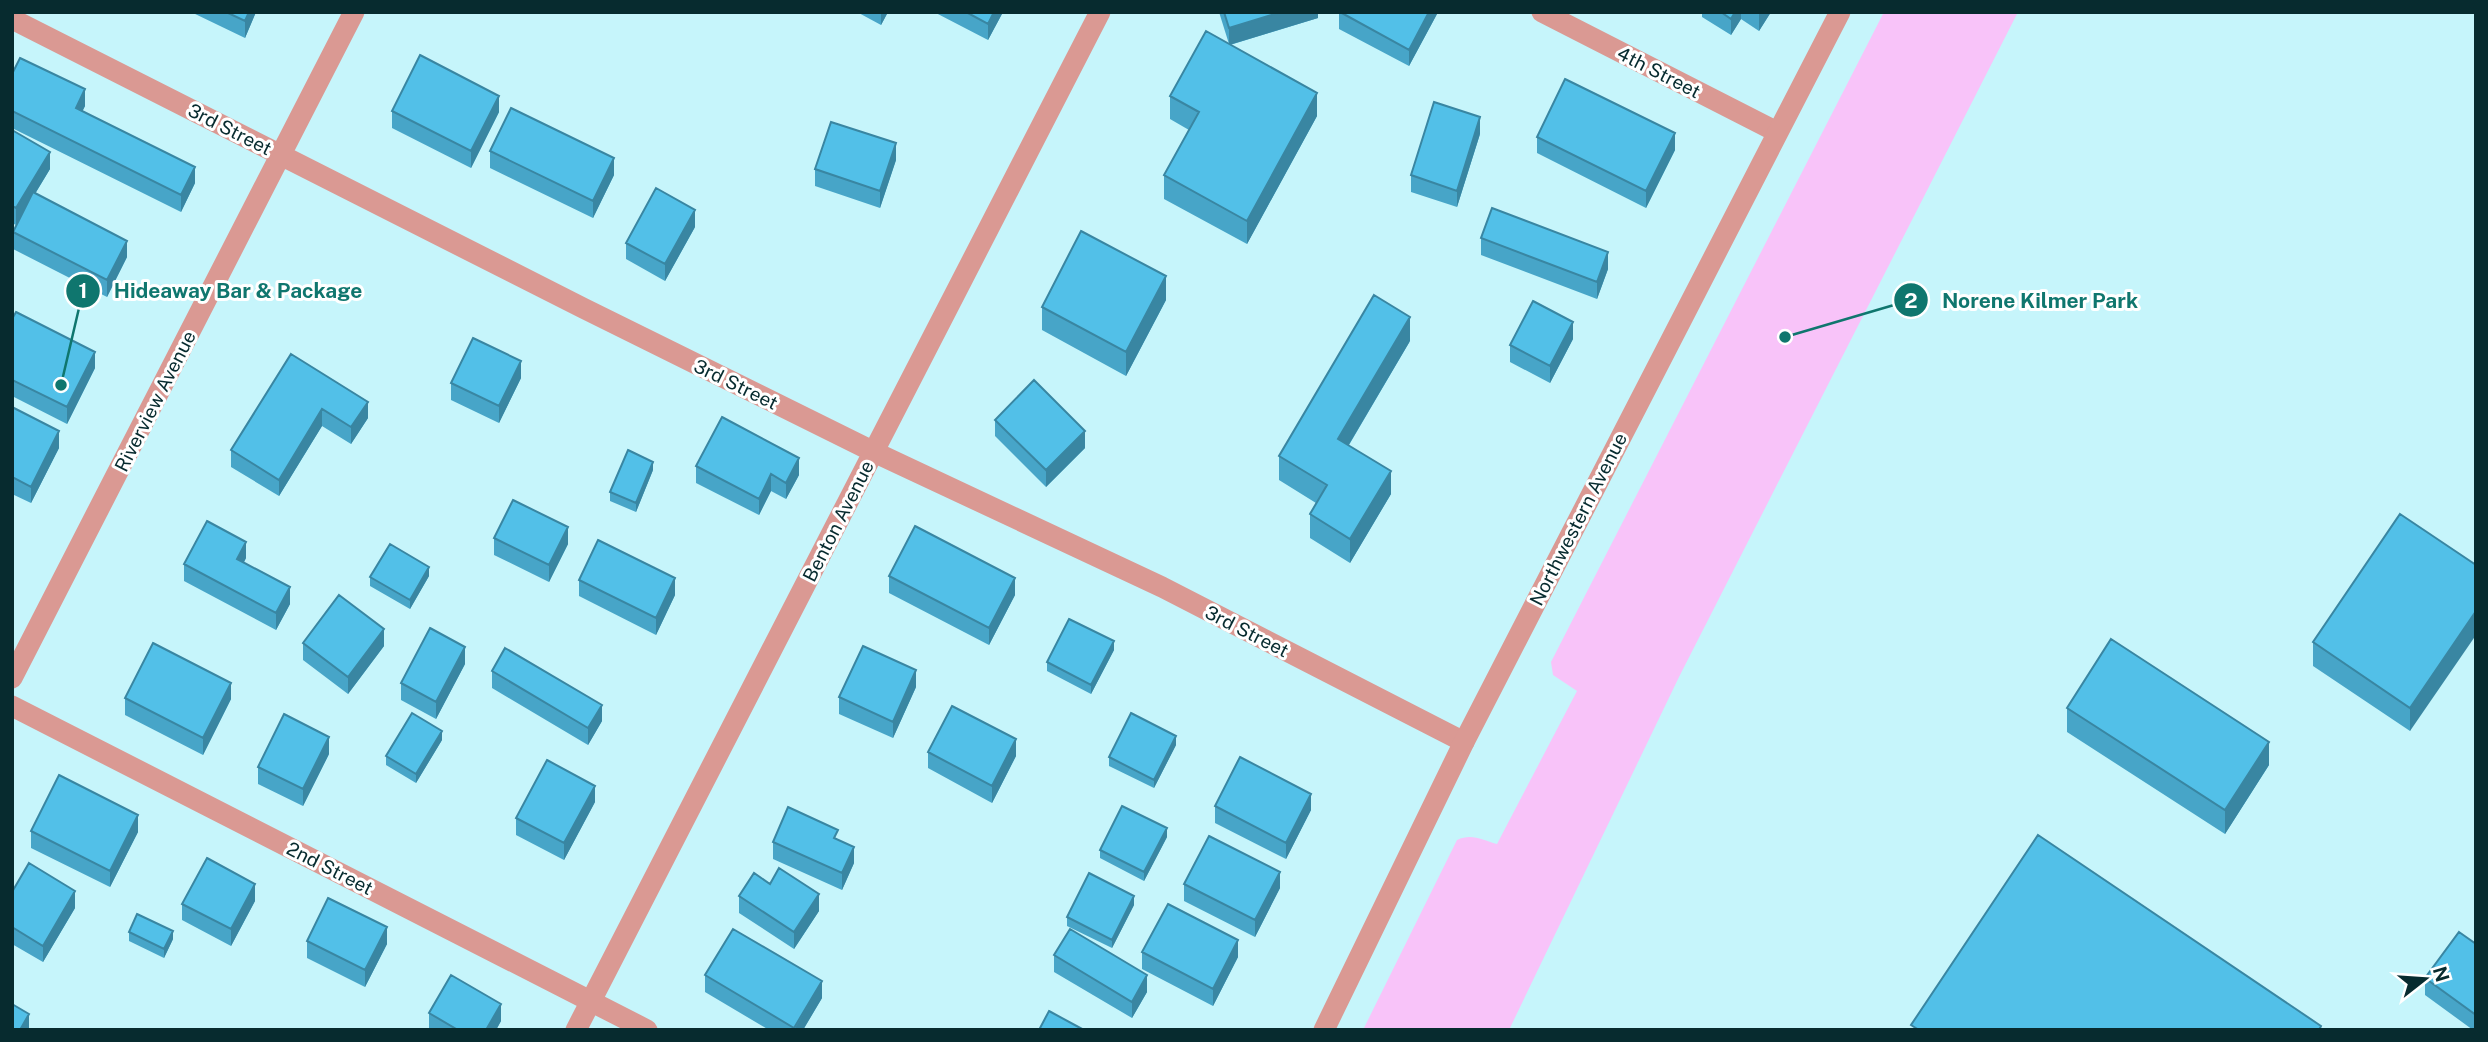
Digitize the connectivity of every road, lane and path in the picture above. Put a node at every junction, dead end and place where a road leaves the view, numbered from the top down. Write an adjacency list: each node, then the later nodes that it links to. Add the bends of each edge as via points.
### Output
1 (354, 12): 7 (street, Riverview Avenue)
2 (1100, 12): 8 (street, Benton Avenue)
3 (1542, 12): 6 (street, 4th Street)
4 (1840, 12): 6 (street, Northwestern Avenue)
5 (12, 19): 7 (street, 3rd Street)
6 (1777, 132): 11 (street, Northwestern Avenue)
7 (282, 156): 8 (street, 3rd Street); 9 (street, Riverview Avenue)
8 (874, 452): 11 (street, 3rd Street, via 1162,587); 12 (street, Benton Avenue)
9 (12, 678)
10 (12, 706): 12 (street, 2nd Street)
11 (1464, 742): 15 (street, Northwestern Avenue)
12 (591, 1001): 13 (street, Benton Avenue); 14 (street, 2nd Street)
13 (576, 1030)
14 (647, 1030)
15 (1324, 1030)

